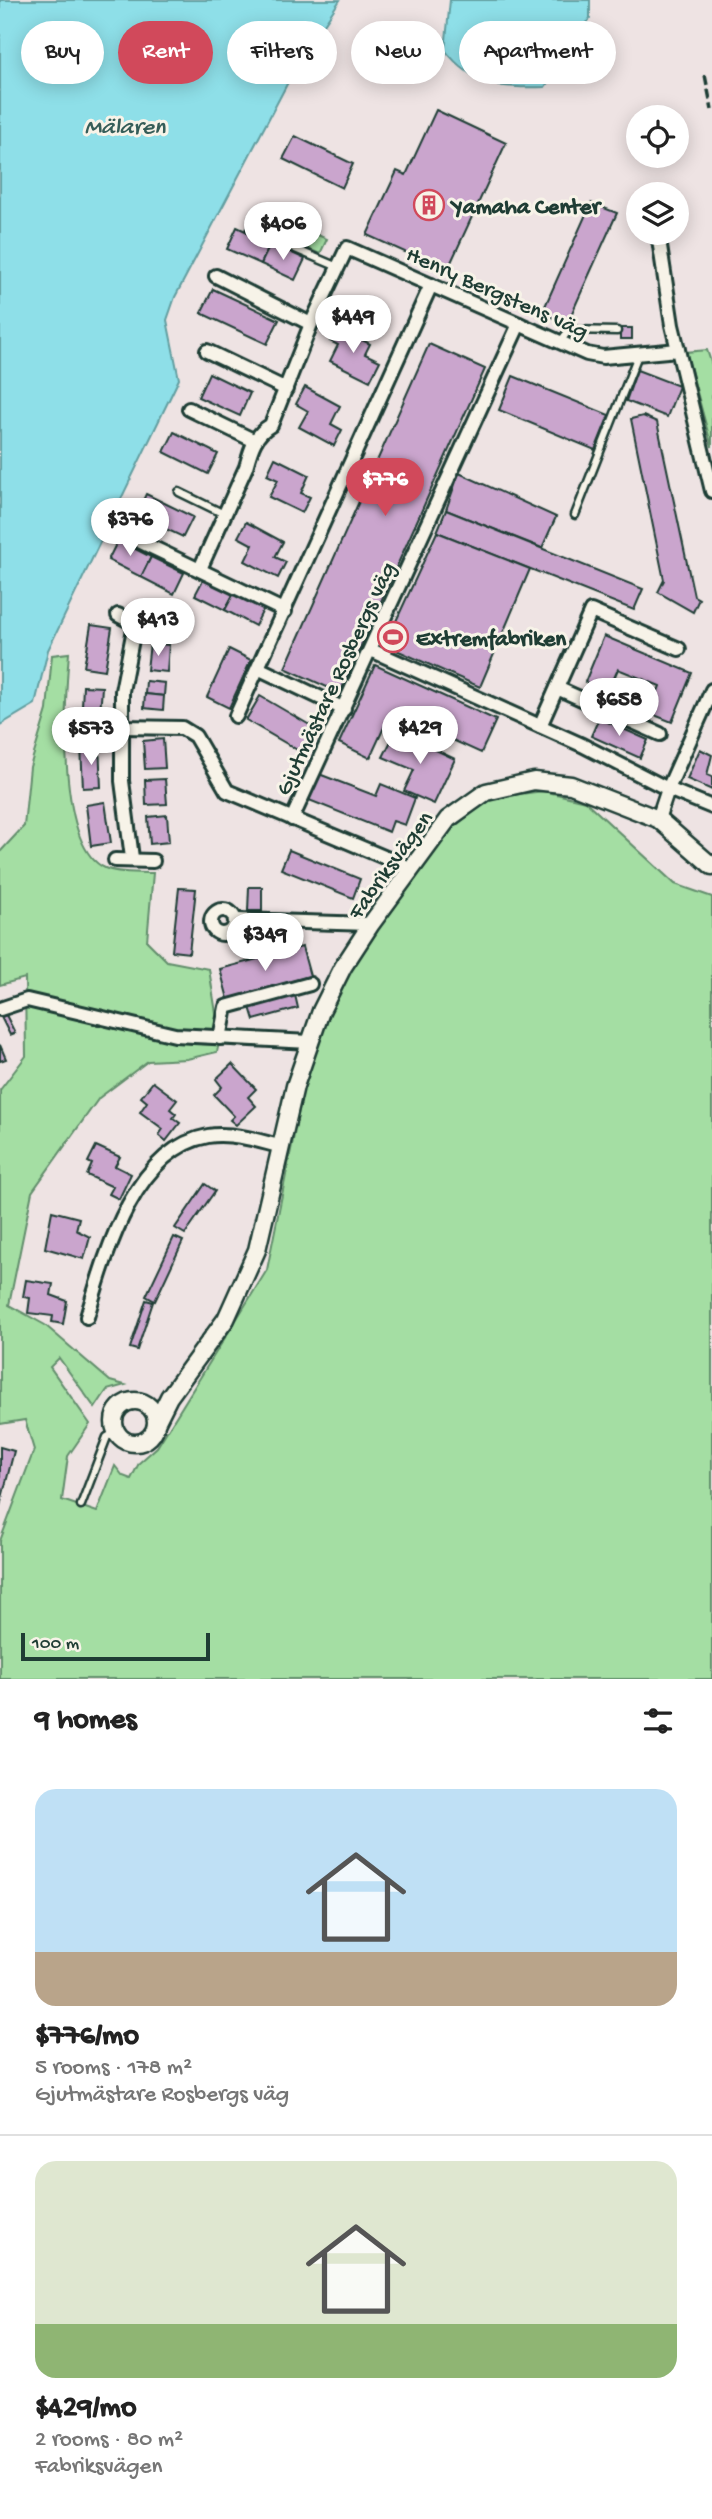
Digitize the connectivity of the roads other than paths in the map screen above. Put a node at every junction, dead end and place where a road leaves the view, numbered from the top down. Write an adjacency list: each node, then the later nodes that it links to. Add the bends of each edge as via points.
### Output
1 (250, 230): 3 (lane)
2 (660, 245): 10 (street)
3 (338, 267): 5 (street, Henry Bergstens väg, via 347,248); 6 (street)
4 (216, 276): 6 (street)
5 (431, 285): 7 (street, Henry Bergstens väg); 22 (street)
6 (311, 324): 13 (street)
7 (519, 324): 9 (street, Henry Bergstens väg); 27 (street, Gjutmästare Rosbergs väg)
8 (617, 331): 9 (lane, via 569,330)
9 (560, 342): 12 (street, Henry Bergstens väg, via 603,357)
10 (678, 350): 12 (street, Henry Bergstens väg); 16 (street)
11 (207, 351): 13 (street)
12 (638, 355): 19 (lane)
13 (286, 389): 15 (street, via 271,425)
14 (189, 409): 15 (street)
15 (255, 441): 18 (street)
16 (712, 491)
17 (178, 492): 18 (lane)
18 (224, 514): 21 (street)
19 (575, 515)
20 (139, 541): 21 (street)
21 (200, 569): 22 (street)
22 (285, 611): 28 (street)
23 (118, 615): 24 (street)
24 (135, 624): 25 (street); 34 (street, via 122,691)
25 (155, 628)
26 (679, 649): 29 (street, via 591,611)
27 (371, 650): 31 (street, Gjutmästare Rosbergs väg); 33 (street)
28 (260, 670): 31 (street); 32 (street)
29 (557, 688): 33 (street); 35 (street)
30 (712, 690): 36 (street)
31 (344, 709): 38 (street, Gjutmästare Rosbergs väg)
32 (236, 716)
33 (540, 726): 36 (street)
34 (122, 727): 38 (street, via 182,728 195,736 227,791); 40 (street, via 122,781)
35 (660, 734)
36 (668, 789): 37 (street); 39 (street)
37 (712, 807)
38 (292, 819): 44 (street)
39 (658, 819): 43 (street, Fabriksvägen); 44 (street, Fabriksvägen, via 571,785 534,781 486,792 448,819)
40 (132, 858): 41 (street); 42 (street)
41 (115, 860)
42 (153, 861)
43 (712, 866)
44 (410, 868): 46 (street, Fabriksvägen)
45 (236, 920): 46 (street)
46 (371, 924): 50 (street, Fabriksvägen, via 343,967)
47 (310, 984): 49 (street, via 226,1007)
48 (0, 1009): 49 (street, via 27,1000 175,1035)
49 (220, 1038): 50 (street)
50 (310, 1042): 51 (street, Fabriksvägen)
51 (282, 1147): 52 (street, via 249,1138 208,1136 171,1151 145,1179 116,1227); 53 (street, Fabriksvägen, via 257,1250 226,1319)
52 (87, 1317)
53 (169, 1396): 54 (street); 55 (street, Fabriksvägen)
54 (141, 1401): 55 (street, via 152,1407); 56 (street, via 119,1408 113,1422)
55 (157, 1421): 56 (street, Fabriksvägen, via 150,1437 138,1443 125,1441)
56 (116, 1432): 57 (lane, via 107,1437)
57 (81, 1505)

